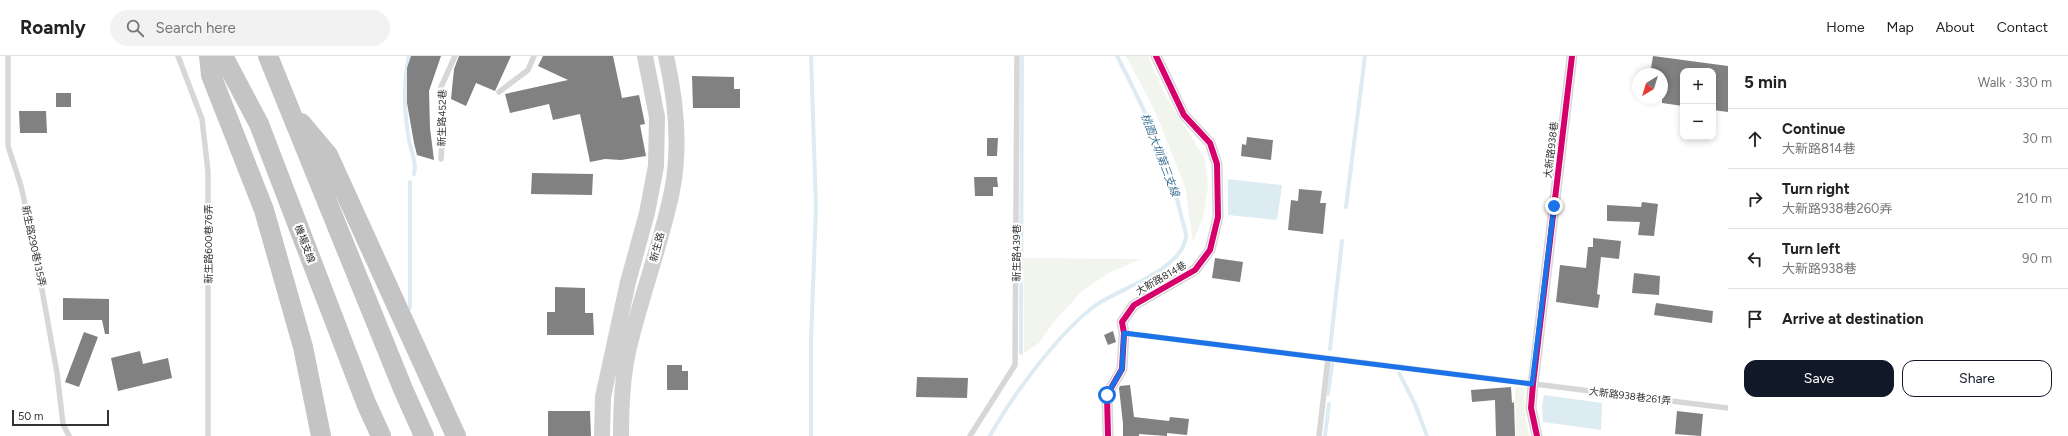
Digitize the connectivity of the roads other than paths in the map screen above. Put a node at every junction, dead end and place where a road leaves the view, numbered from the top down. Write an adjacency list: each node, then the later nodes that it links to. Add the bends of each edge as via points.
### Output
1 (8, 56): 20 (lane, 新生路290巷135弄, via 8,146 21,186 32,234 57,373 63,424)
2 (178, 56): 21 (lane, 新生路600巷76弄, via 202,119 208,172)
3 (209, 56): 22 (highway, via 211,75 264,210 303,347)
4 (223, 56): 23 (highway, 機場支線, via 259,124)
5 (268, 56): 14 (highway)
6 (455, 56): 15 (lane, 新生路452巷, via 441,87)
7 (534, 56): 13 (lane, via 528,70)
8 (645, 56): 26 (main road, 新生路, via 657,117 656,166 602,397)
9 (666, 56): 27 (main road, 新生路, via 673,87 677,141 672,190 628,352 621,402)
10 (1017, 56): 28 (lane, 新生路439巷, via 1016,365)
11 (1156, 56): 16 (street, 大新路814巷, via 1184,115 1210,143 1217,164 1218,217 1210,250 1195,270 1134,305 1122,322)
12 (1572, 56): 18 (street, 大新路938巷)
13 (499, 92)
14 (290, 109): 24 (highway); 25 (highway, via 328,155)
15 (441, 159)
16 (1124, 333): 17 (lane, 大新路938巷261弄); 29 (street, 大新路814巷, via 1122,369 1107,395)
17 (1328, 358): 18 (lane, 大新路938巷261弄); 30 (lane)
18 (1532, 384): 19 (lane, 大新路938巷261弄); 31 (street, 大新路938巷, via 1531,408)
19 (1728, 408)
20 (69, 436)
21 (208, 436)
22 (321, 436)
23 (381, 436)
24 (424, 436)
25 (456, 436)
26 (602, 436)
27 (621, 436)
28 (970, 436)
29 (1108, 436)
30 (1319, 436)
31 (1537, 436)

